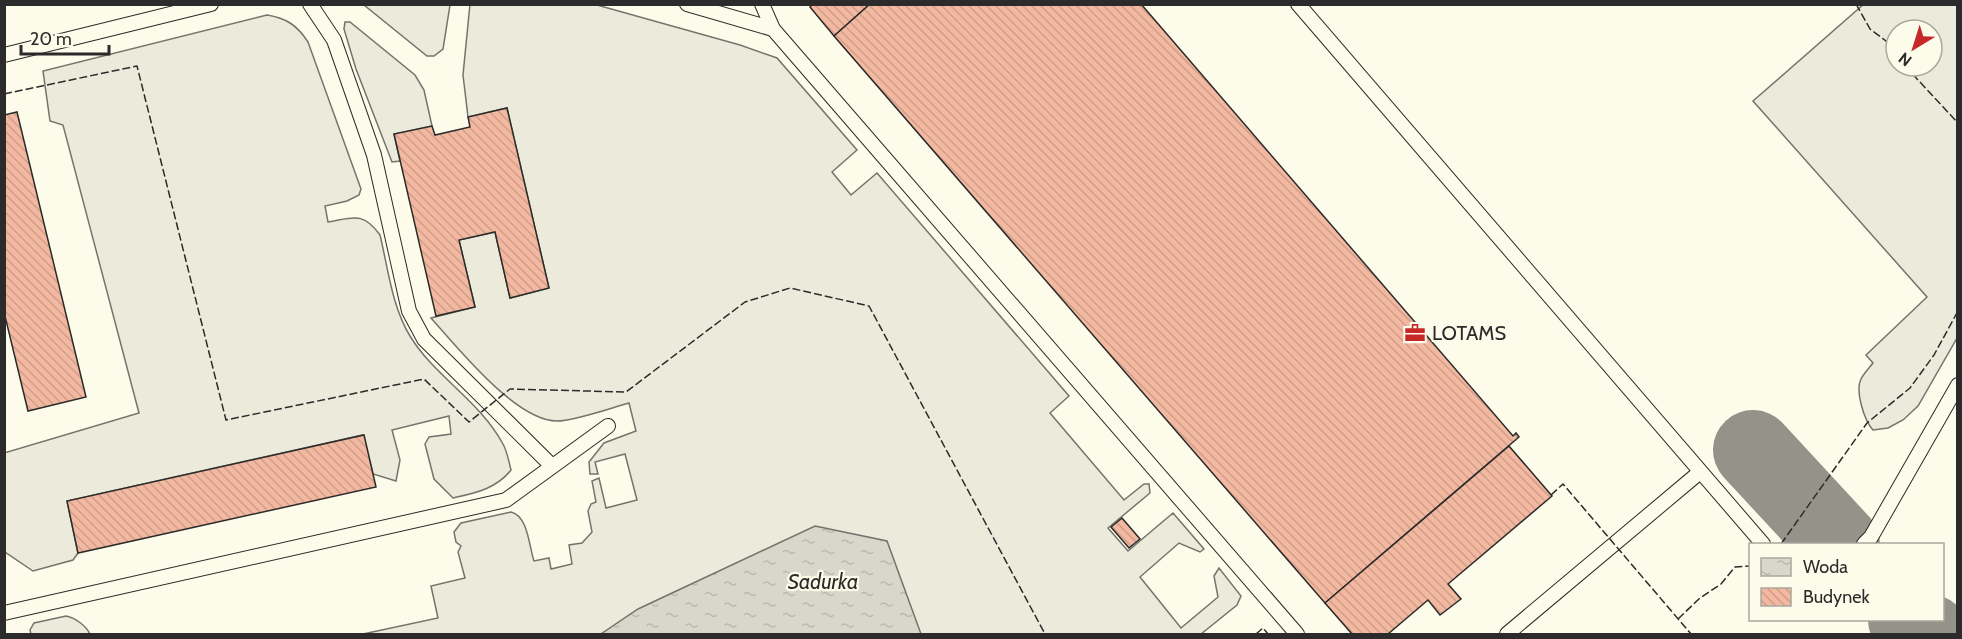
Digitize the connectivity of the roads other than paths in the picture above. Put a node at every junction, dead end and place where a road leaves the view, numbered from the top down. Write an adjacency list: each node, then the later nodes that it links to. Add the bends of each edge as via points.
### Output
1 (211, 4): 7 (lane)
2 (310, 4): 10 (lane, via 334,40 374,155 409,311 424,339)
3 (687, 4): 6 (lane)
4 (762, 4): 6 (lane)
5 (1299, 4): 11 (lane)
6 (773, 29): 15 (lane)
7 (4, 55)
8 (1958, 385): 13 (lane)
9 (608, 426): 10 (lane)
10 (552, 466): 14 (lane, via 506,500)
11 (1700, 472): 12 (lane); 16 (lane)
12 (1762, 543)
13 (1865, 543)
14 (4, 613)
15 (1297, 634)
16 (1507, 634)

